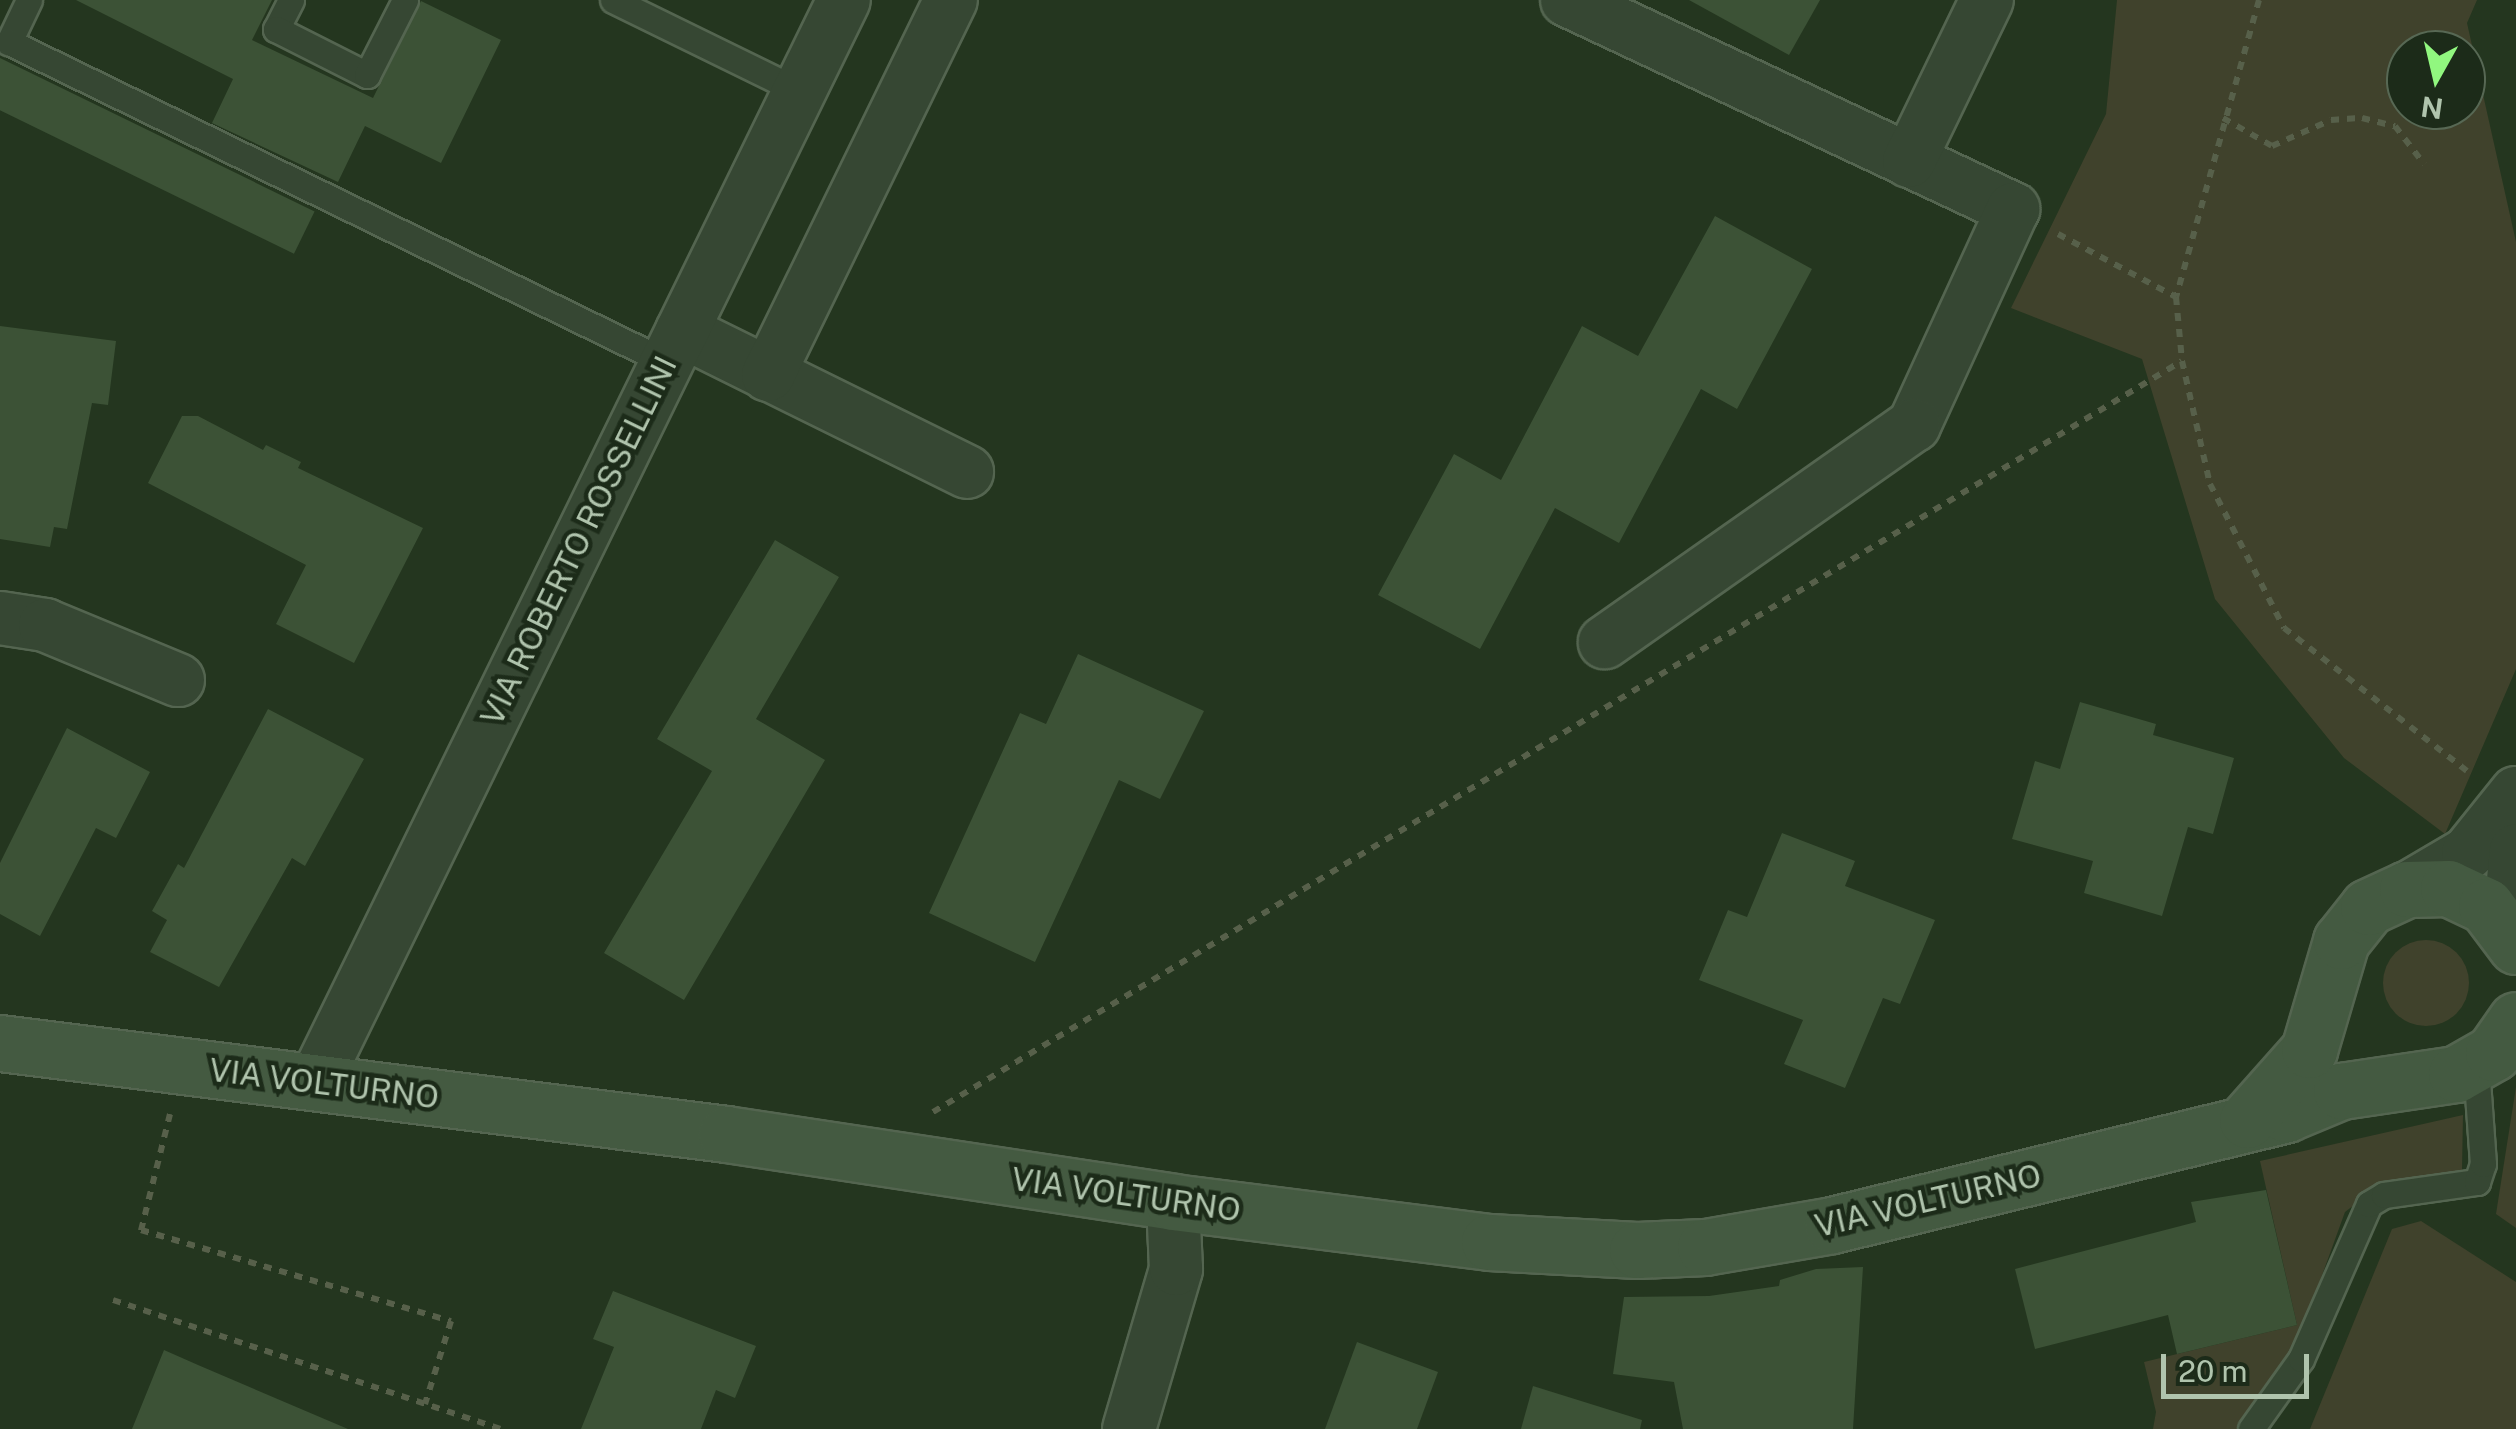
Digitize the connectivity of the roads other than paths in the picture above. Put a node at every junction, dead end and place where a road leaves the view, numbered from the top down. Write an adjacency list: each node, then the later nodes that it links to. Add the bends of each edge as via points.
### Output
1 (29, 0): 11 (lane, via 9,42)
2 (290, 0): 3 (lane, via 276,29 367,75)
3 (404, 0)
4 (614, 0): 9 (lane)
5 (844, 0): 9 (street, VIA ROBERTO ROSSELLINI)
6 (952, 0): 12 (street)
7 (1567, 0): 10 (street)
8 (1986, 0): 10 (street)
9 (800, 90): 11 (street, VIA ROBERTO ROSSELLINI)
10 (1909, 161): 15 (street, via 2012,209 1914,424)
11 (674, 347): 12 (street); 24 (street, VIA ROBERTO ROSSELLINI)
12 (768, 374): 13 (street)
13 (968, 472)
14 (0, 618): 16 (street, via 45,624)
15 (1605, 642)
16 (178, 680)
17 (2514, 815): 18 (street); 19 (street)
18 (2407, 889): 19 (street, via 2468,895); 20 (street, via 2352,922 2333,962)
19 (2513, 940)
20 (2331, 984): 23 (street, via 2354,1045 2390,1071); 25 (street, via 2309,1050)
21 (2516, 1020): 23 (street)
22 (0, 1044): 24 (street, VIA VOLTURNO)
23 (2475, 1065): 25 (street, VIA VOLTURNO, via 2356,1088); 28 (lane, via 2483,1164 2477,1182 2384,1195 2370,1204 2302,1359)
24 (316, 1082): 26 (street, VIA VOLTURNO, via 726,1134)
25 (2244, 1122): 26 (street, VIA VOLTURNO, via 1832,1225 1705,1248 1520,1244)
26 (1173, 1202): 27 (street, via 1176,1269)
27 (1129, 1429)
28 (2251, 1429)

